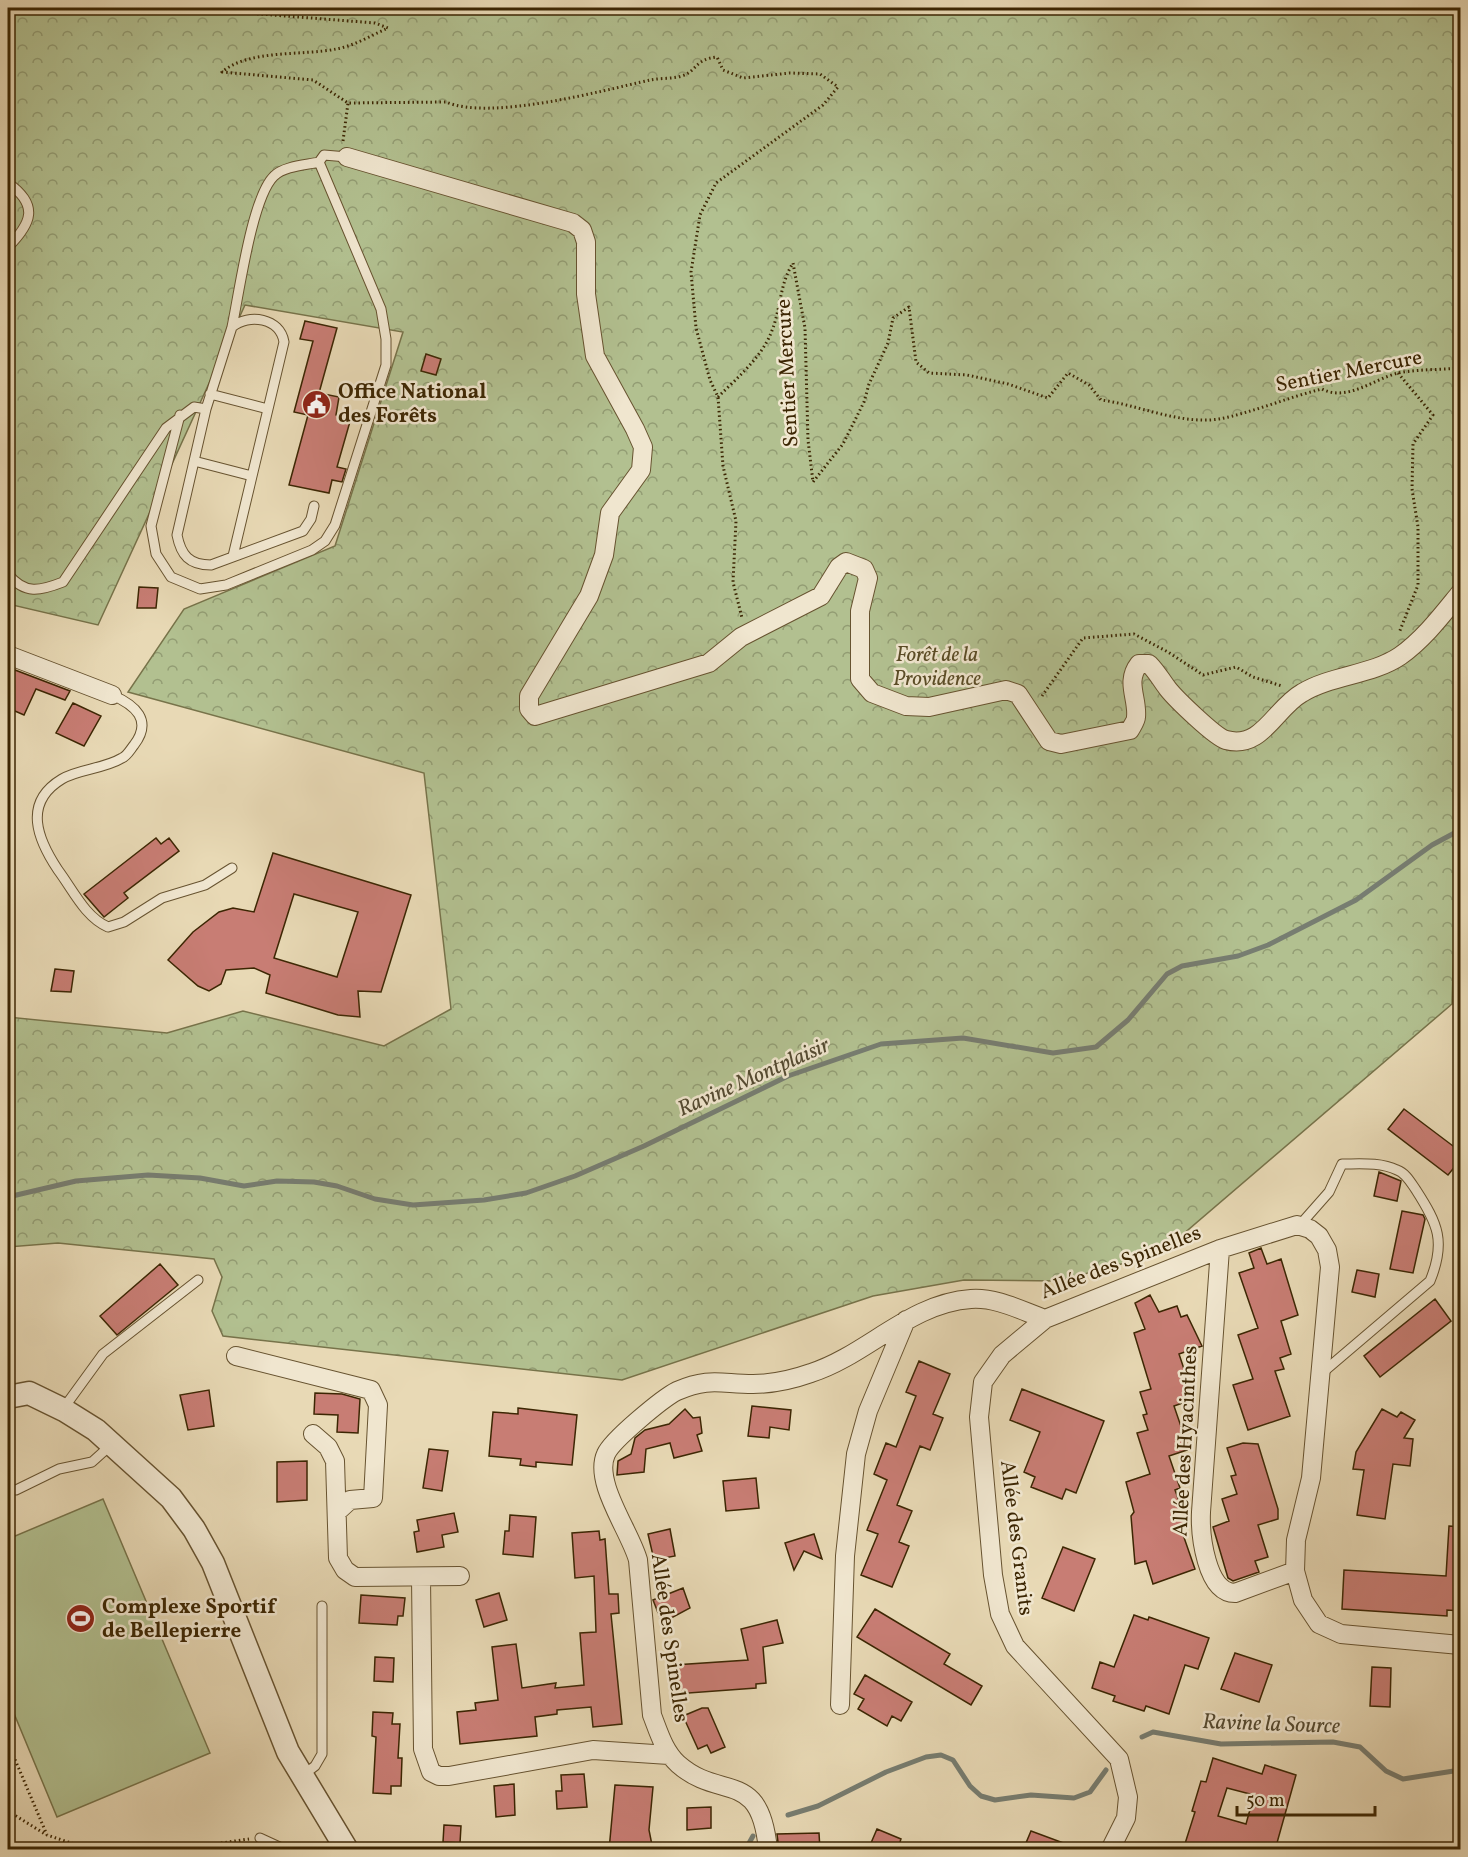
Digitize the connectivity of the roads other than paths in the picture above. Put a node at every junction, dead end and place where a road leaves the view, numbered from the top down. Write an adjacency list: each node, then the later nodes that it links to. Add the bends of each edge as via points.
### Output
1 (346, 158): 2 (lane, via 324,155); 15 (street, via 573,223 586,242 586,294 595,356 643,447 641,470 610,513 604,555 589,596 529,696 529,709 535,716 709,663 741,637 821,596 846,562 864,568 868,578 860,611 860,678 872,693 906,705 929,707 1006,690 1018,694 1049,741 1061,744 1130,730 1136,717 1131,691 1134,670 1138,664 1149,664 1169,690 1223,740 1241,743 1263,733 1277,714 1302,693 1398,658 1418,643)
2 (319, 162): 5 (lane, via 274,176 259,203); 9 (lane, via 381,309 386,339 386,365 335,525 325,541 226,585 200,588 171,577 156,554 151,526)
3 (8, 183): 4 (lane, via 24,196 30,215 23,232)
4 (8, 247)
5 (232, 327): 6 (lane); 8 (lane, via 249,319 275,324 282,330 284,342)
6 (210, 394): 7 (lane); 8 (lane)
7 (206, 409): 9 (lane, via 194,407); 10 (lane)
8 (268, 409): 11 (lane)
9 (180, 415): 14 (lane, via 166,428 63,582 40,591 16,584)
10 (194, 461): 11 (lane); 13 (lane, via 177,535 180,549 186,559 199,565 211,565)
11 (252, 476): 13 (lane)
12 (314, 506): 13 (lane, via 303,531)
13 (233, 556)
14 (8, 574)
15 (1461, 593)
16 (8, 655): 17 (street)
17 (112, 694): 18 (lane, via 132,703 141,718 142,735 124,758 62,778 43,797 36,818 42,847 94,921 108,927 124,922 162,898 205,885)
18 (232, 868)
19 (1299, 1226): 20 (street, Allée des Spinelles); 25 (street, via 1319,1236 1330,1267); 25 (lane, via 1329,1192 1342,1164 1375,1164 1406,1176 1434,1217 1438,1234 1430,1281)
20 (1220, 1249): 22 (street, Allée des Spinelles); 32 (street, Allée des Hyacinthes, via 1201,1512 1202,1545 1215,1580 1228,1593)
21 (198, 1281): 27 (lane, via 103,1354)
22 (1045, 1319): 23 (street, Allée des Spinelles, via 992,1300 972,1299 949,1303); 44 (street, Allée des Granits, via 991,1368 979,1399 993,1575 1000,1614 1015,1646 1119,1759 1128,1797 1126,1818)
23 (906, 1320): 37 (street, via 868,1411 856,1454 846,1556); 38 (street, Allée des Spinelles, via 846,1357 809,1374 753,1384 716,1380 674,1392 611,1443 604,1456 603,1478 638,1560 652,1715)
24 (236, 1356): 31 (street, via 371,1389 378,1405 373,1498 350,1500)
25 (1320, 1374): 32 (street, via 1311,1478 1296,1540)
26 (8, 1397): 27 (street, via 29,1393)
27 (63, 1409): 29 (street)
28 (313, 1434): 31 (street, via 335,1461)
29 (112, 1444): 30 (lane, via 92,1462 59,1469); 39 (street, via 171,1498 199,1537 278,1728)
30 (16, 1490)
31 (338, 1511): 34 (street, via 338,1558 345,1570 356,1577)
32 (1295, 1571): 36 (street, via 1303,1600 1319,1624 1341,1634)
33 (460, 1576): 34 (street)
34 (421, 1578): 38 (street, Allée des Spinelles, via 423,1749 431,1772 449,1776 592,1750)
35 (322, 1606): 39 (lane, via 322,1754)
36 (1461, 1645)
37 (840, 1705)
38 (669, 1755): 43 (street, Allée des Spinelles, via 688,1772 733,1787 754,1803 766,1827)
39 (302, 1776): 42 (street)
40 (260, 1838): 41 (lane)
41 (286, 1850)
42 (347, 1850)
43 (768, 1850)
44 (1110, 1850)

